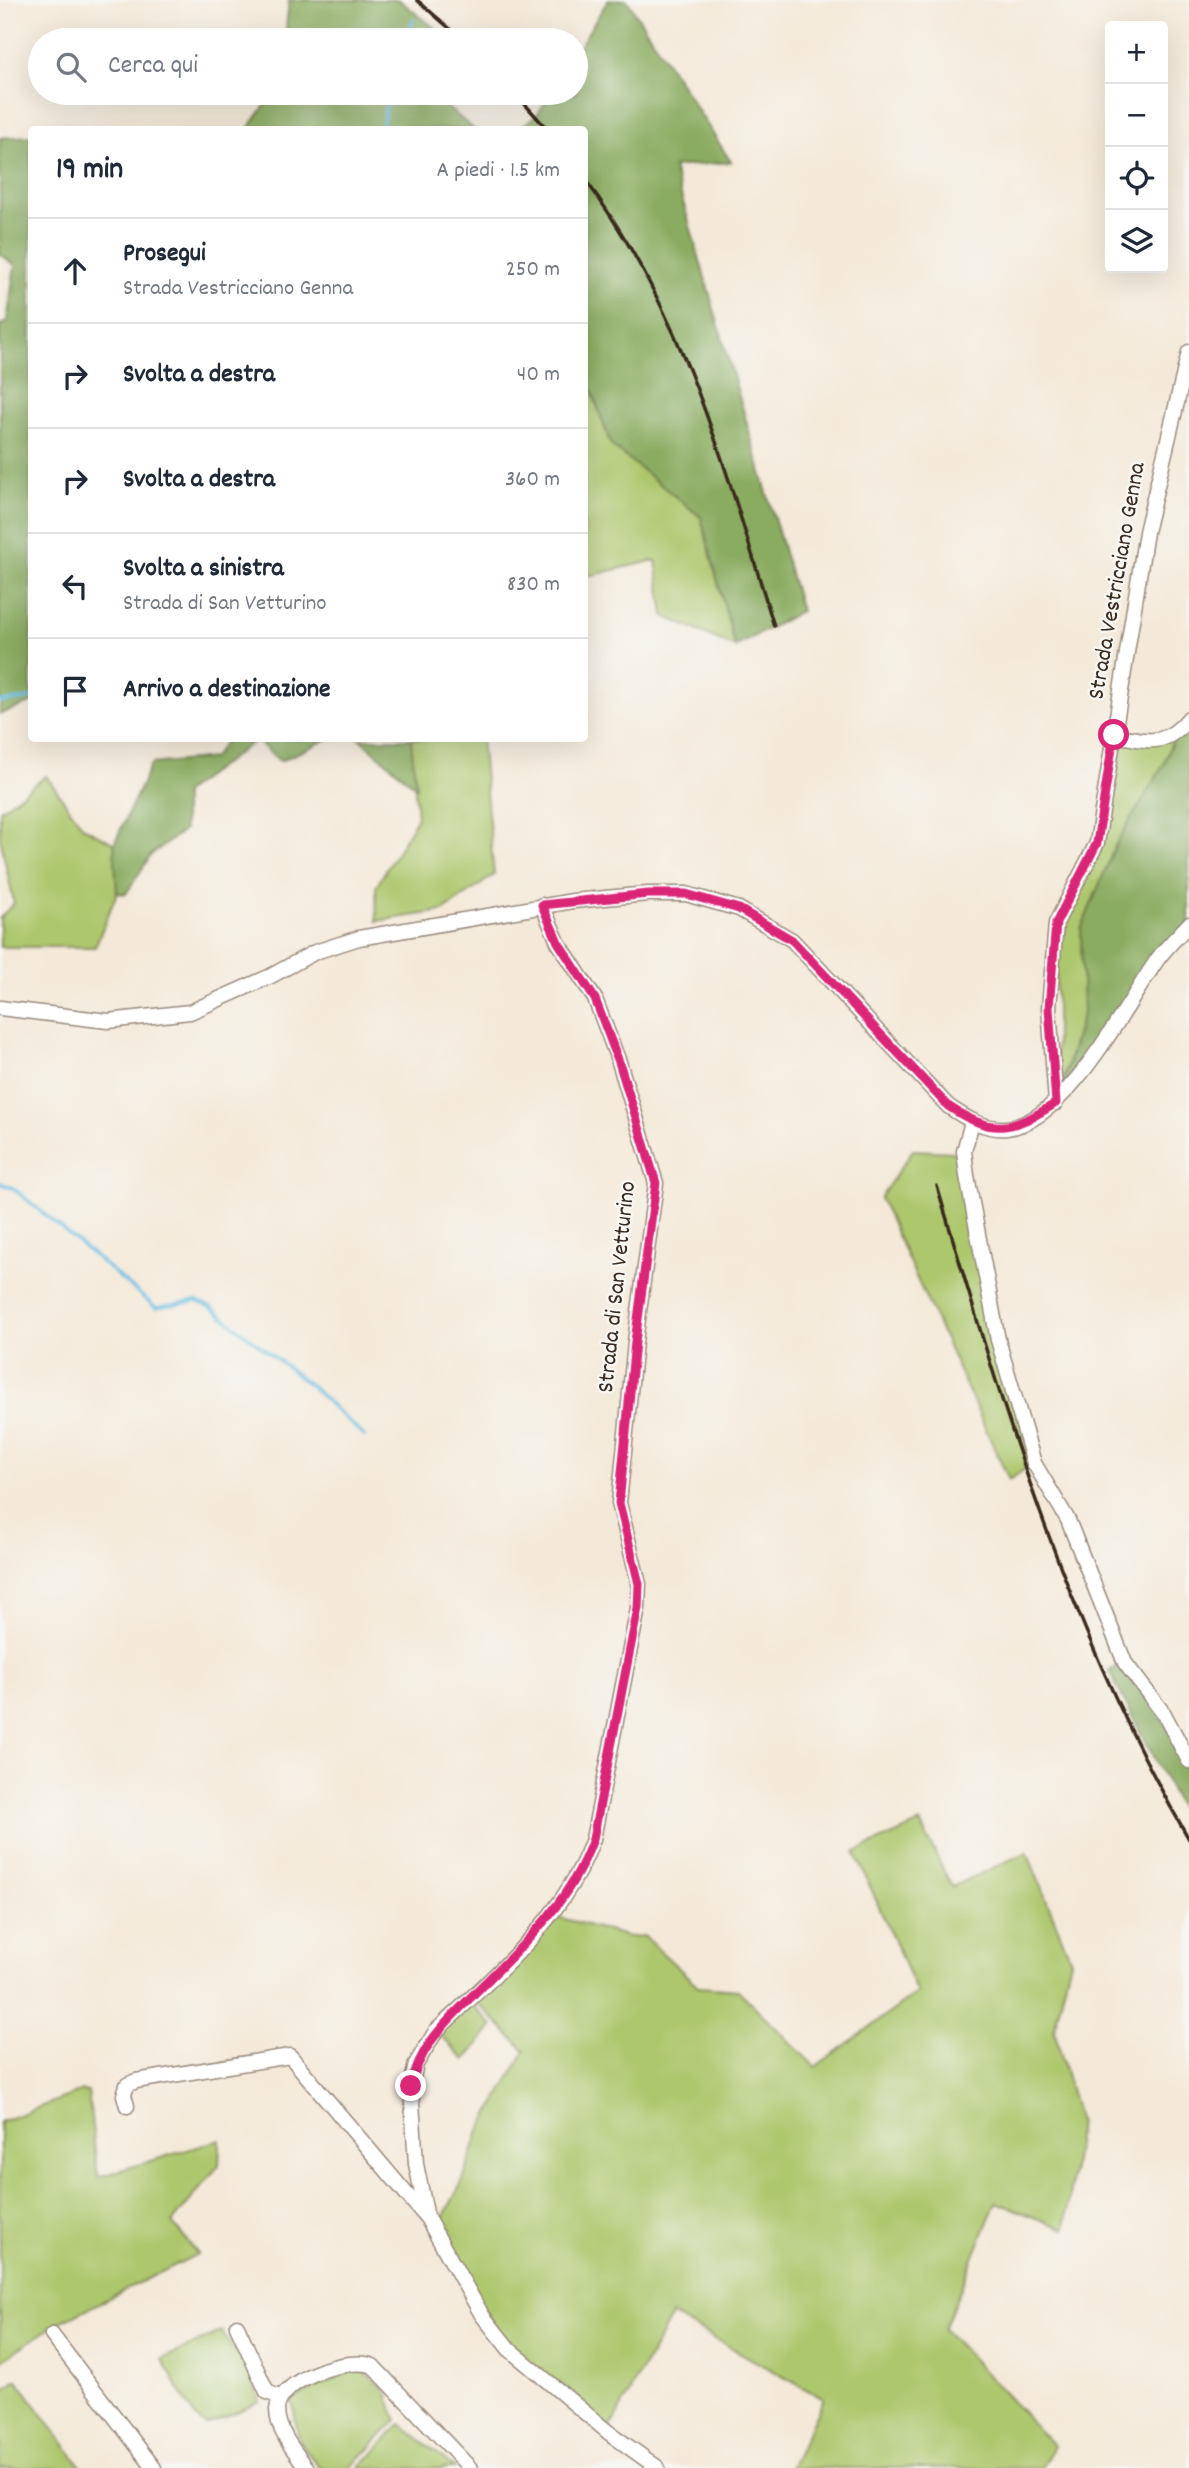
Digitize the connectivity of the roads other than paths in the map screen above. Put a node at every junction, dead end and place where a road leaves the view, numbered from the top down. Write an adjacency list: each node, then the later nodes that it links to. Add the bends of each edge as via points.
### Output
1 (1189, 352): 3 (street, Strada Vestricciano Genna, via 1146,532)
2 (1189, 718): 3 (street, via 1174,736 1147,741)
3 (1114, 735): 7 (street, Strada Vestricciano Genna, via 1097,843 1056,923 1049,1008)
4 (542, 905): 6 (street, via 359,938 315,952 190,1012 108,1021); 8 (street, via 686,894 739,909 792,940 948,1106); 11 (street, Strada di San Vetturino, via 558,942 595,999 656,1183 619,1503 639,1584 638,1608 593,1839 583,1866 551,1916 436,2031 416,2064 411,2086 416,2164)
5 (1189, 924): 7 (street, via 1159,958)
6 (0, 1008)
7 (1056, 1103): 8 (street, via 1007,1128)
8 (972, 1122): 9 (street, via 964,1151 967,1176 998,1340 1034,1463 1068,1520 1125,1663 1164,1714)
9 (1189, 1760)
10 (127, 2106): 11 (street, via 127,2085 136,2081 290,2056)
11 (427, 2218): 18 (street, Strada di San Vetturino, via 482,2315 509,2349)
12 (237, 2326): 14 (street, via 267,2392)
13 (52, 2334): 15 (street)
14 (279, 2397): 16 (street, via 282,2428); 17 (street, via 292,2385 345,2362 362,2361 373,2366)
15 (154, 2468)
16 (307, 2468)
17 (470, 2468)
18 (658, 2468)

